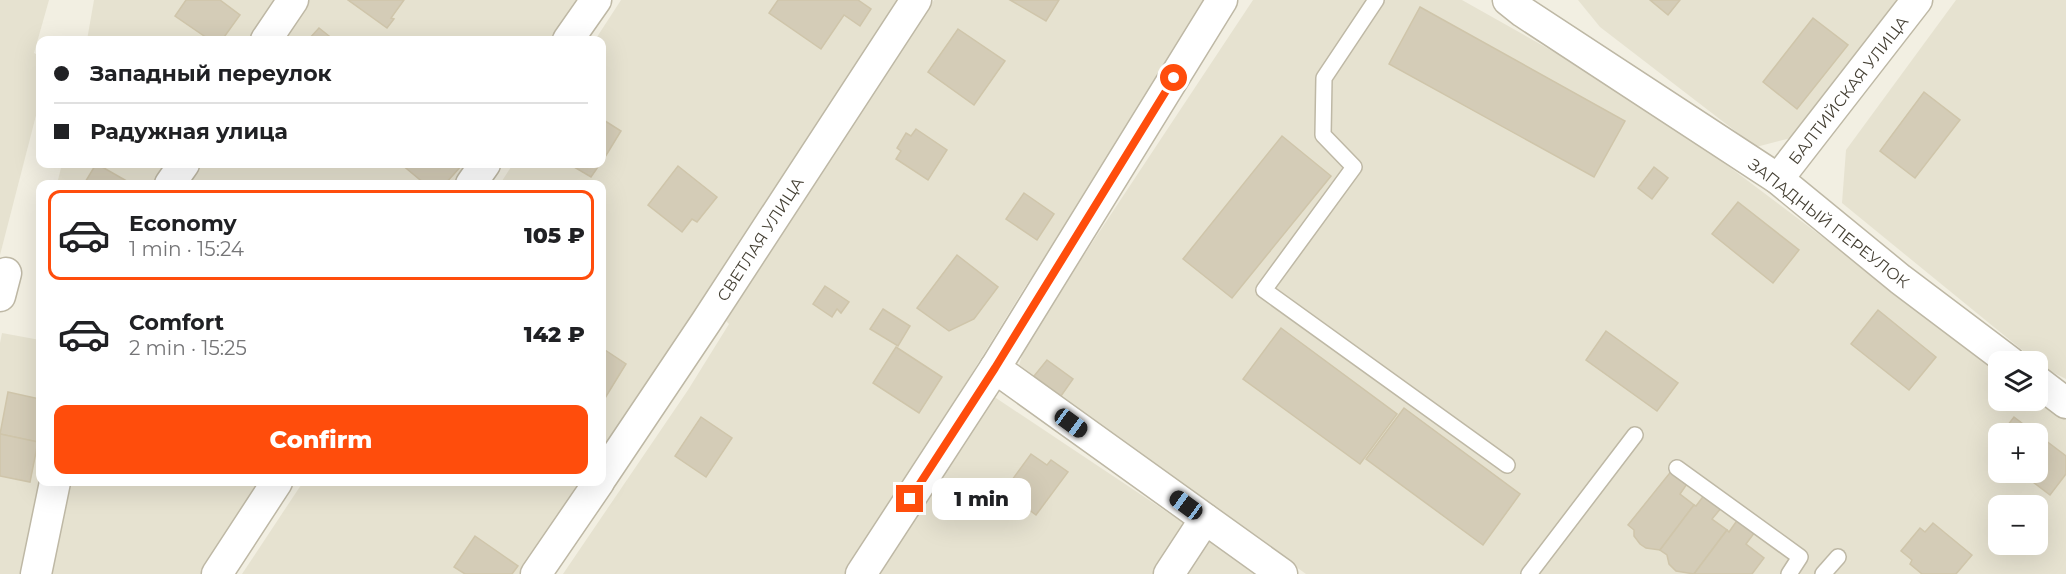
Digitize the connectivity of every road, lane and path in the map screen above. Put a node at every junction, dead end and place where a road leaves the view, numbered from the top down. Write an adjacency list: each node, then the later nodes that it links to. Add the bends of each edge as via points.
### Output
1 (293, 0): 8 (street)
2 (596, 0): 9 (street)
3 (916, 0): 18 (street, СВЕТЛАЯ УЛИЦА)
4 (1222, 0): 12 (street)
5 (1376, 0): 16 (lane, via 1324,78 1323,135 1354,167 1264,290)
6 (1917, 0): 10 (street, БАЛТИЙСКАЯ УЛИЦА)
7 (1521, 4): 10 (street, ЗАПАДНЫЙ ПЕРЕУЛОК)
8 (269, 36)
9 (571, 36)
10 (1778, 179): 11 (street, ЗАПАДНЫЙ ПЕРЕУЛОК)
11 (1995, 351)
12 (995, 368): 22 (street); 27 (street)
13 (2048, 389): 14 (street)
14 (2066, 403)
15 (1635, 435): 30 (lane)
16 (1507, 465)
17 (1677, 468): 31 (lane, via 1800,557)
18 (606, 471)
19 (54, 486): 24 (street)
20 (274, 486): 25 (street)
21 (595, 486): 26 (street)
22 (1205, 519): 28 (street); 29 (street)
23 (1838, 557): 32 (lane)
24 (36, 574)
25 (217, 574)
26 (536, 574)
27 (861, 574)
28 (1169, 574)
29 (1282, 574)
30 (1529, 574)
31 (1789, 574)
32 (1823, 574)

